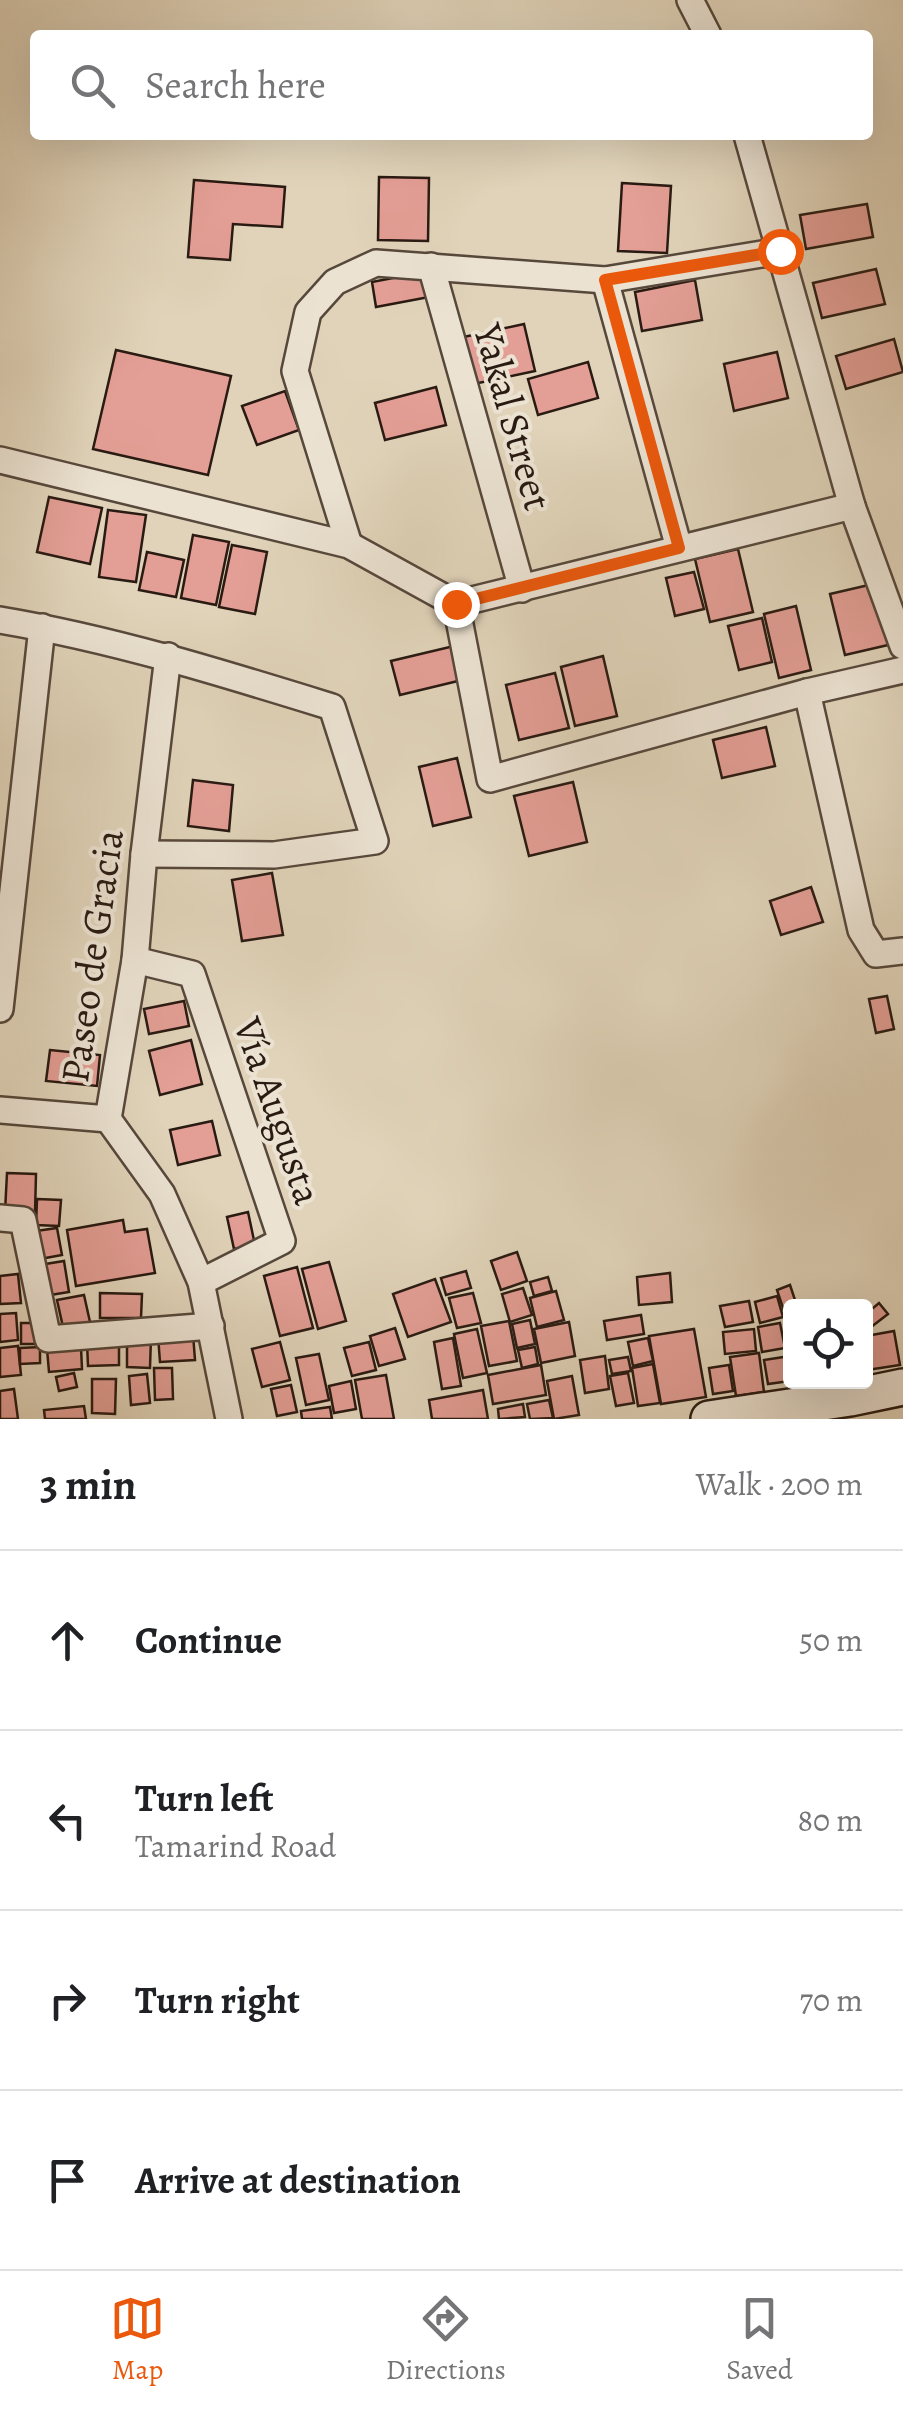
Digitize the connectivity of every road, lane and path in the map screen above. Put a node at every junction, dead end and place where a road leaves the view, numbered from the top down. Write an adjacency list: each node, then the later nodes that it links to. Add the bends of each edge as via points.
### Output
1 (690, 0): 2 (street)
2 (705, 30)
3 (748, 140): 4 (street)
4 (780, 251): 6 (street); 8 (street)
5 (431, 266): 6 (street); 9 (street, via 376,263 335,282 308,312 295,371); 11 (street, Yakal Street)
6 (605, 280): 10 (street)
7 (0, 460): 9 (street)
8 (852, 506): 10 (street); 15 (street)
9 (348, 545): 12 (street)
10 (679, 548): 11 (street)
11 (522, 589): 12 (street)
12 (456, 604): 18 (street, via 490,779)
13 (0, 620): 14 (street)
14 (42, 627): 16 (street); 22 (street)
15 (903, 646)
16 (168, 656): 19 (street, Paseo de Gracia); 19 (street, via 332,707 374,841 274,854)
17 (903, 670): 18 (street)
18 (806, 692): 20 (street, via 862,930 876,954)
19 (144, 854): 21 (street, Paseo de Gracia)
20 (903, 951)
21 (134, 960): 24 (street, Paseo de Gracia); 26 (street, Vía Augusta, via 192,974 282,1241)
22 (0, 1009)
23 (0, 1110): 24 (street)
24 (108, 1119): 26 (street, Paseo de Gracia, via 162,1194)
25 (0, 1218): 27 (street, via 23,1220 48,1339)
26 (201, 1282): 27 (street, Paseo de Gracia)
27 (211, 1326): 29 (street, Paseo de Gracia)
28 (903, 1387): 30 (main road)
29 (229, 1419)
30 (709, 1419)

